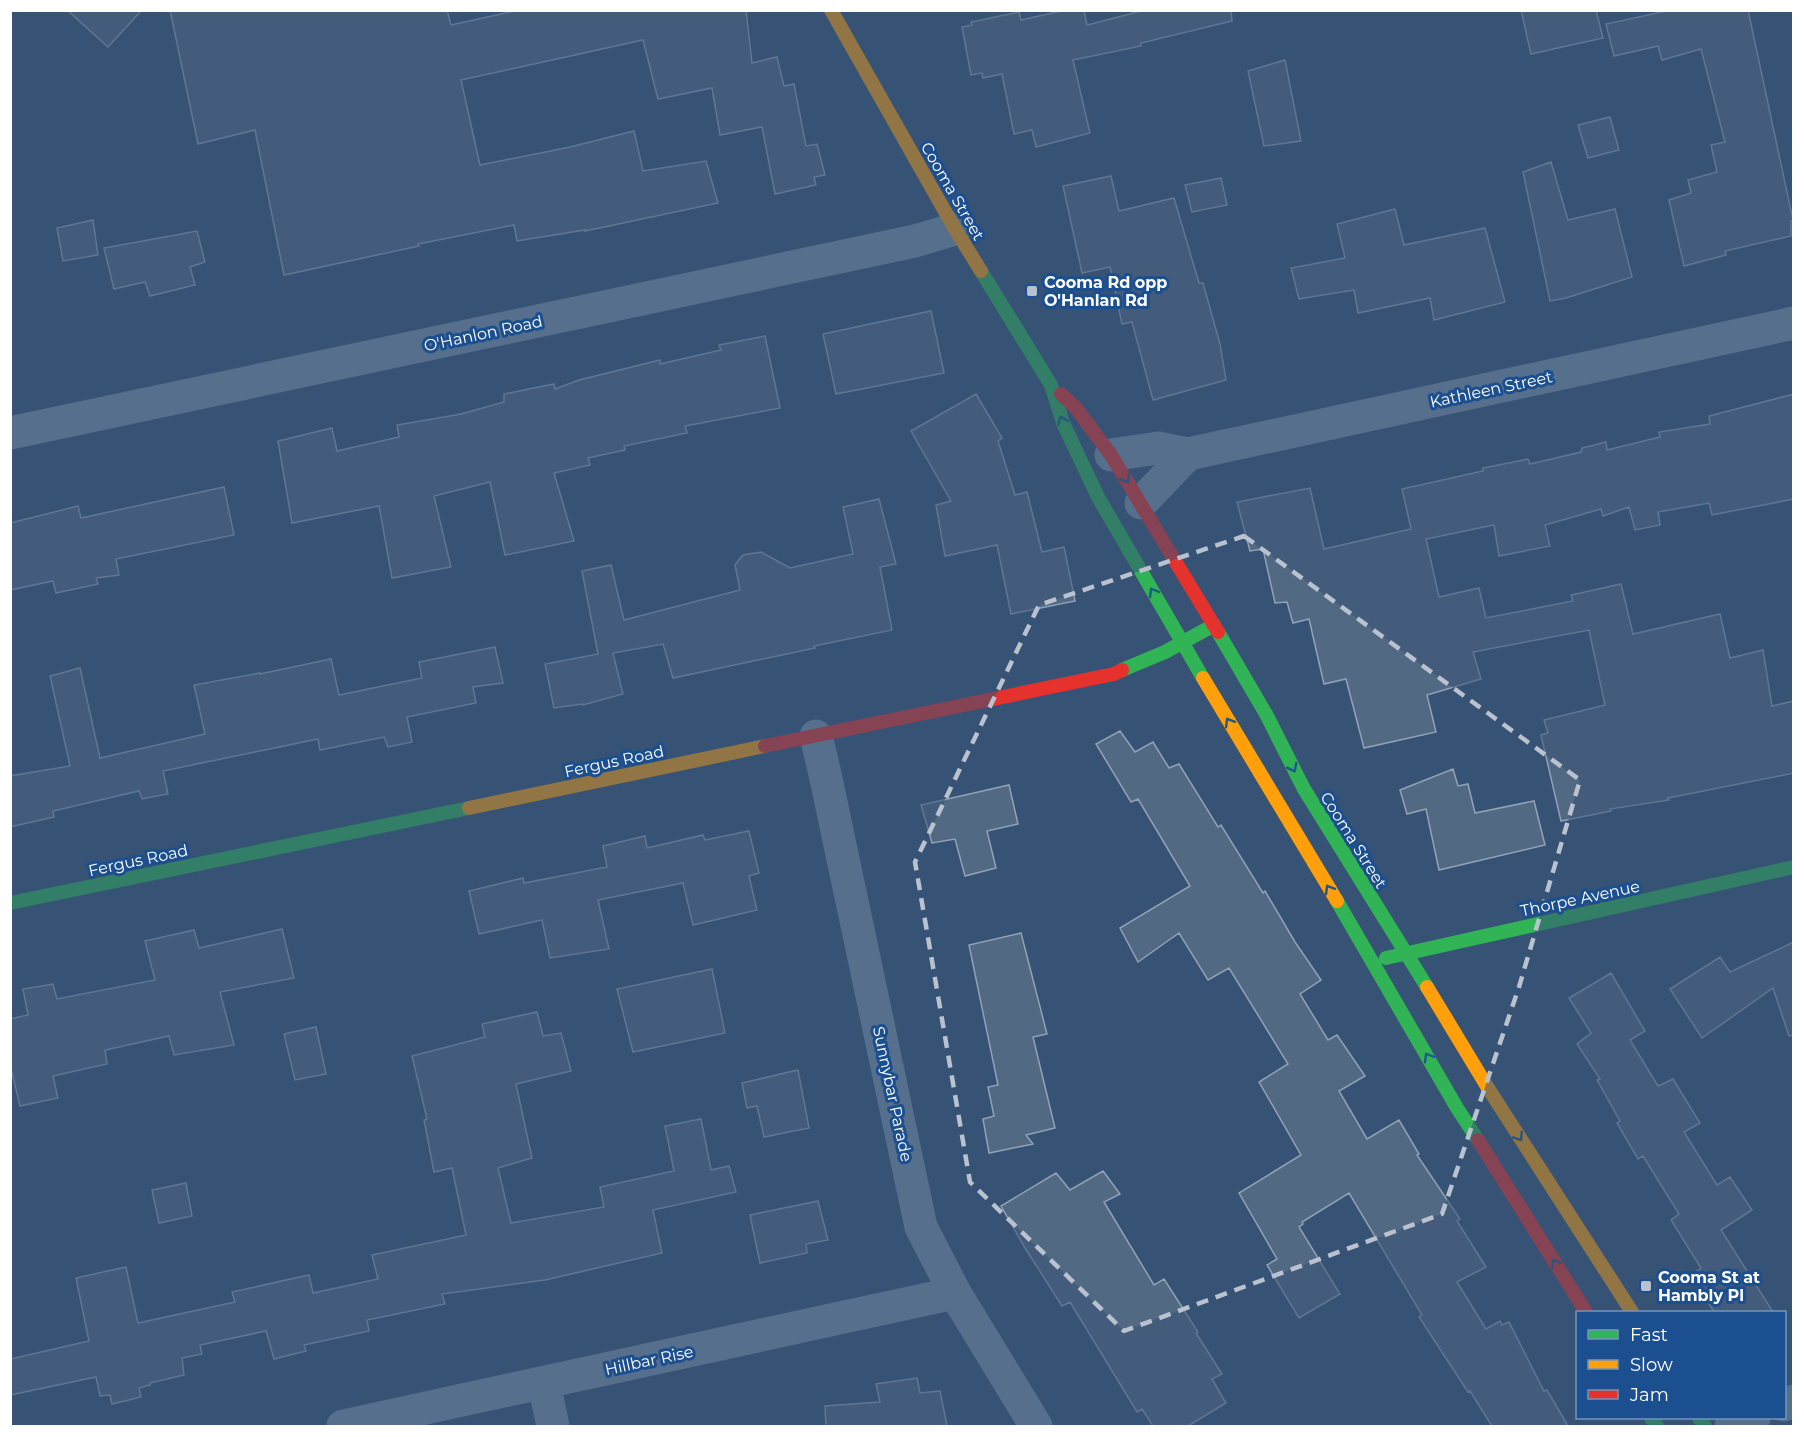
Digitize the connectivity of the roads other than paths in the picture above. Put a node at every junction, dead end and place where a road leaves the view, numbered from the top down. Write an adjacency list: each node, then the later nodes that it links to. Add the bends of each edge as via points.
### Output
1 (831, 10): 2 (main road, Cooma Street)
2 (955, 229): 4 (main road, Cooma Street); 5 (street, O'Hanlon Road, via 919,240)
3 (1794, 323): 6 (street, Kathleen Street)
4 (1051, 385): 7 (main road, Cooma Street, via 1076,408); 10 (main road, Cooma Street, one-way to 4, via 1098,497 1063,423)
5 (10, 433)
6 (1188, 454): 7 (street, Kathleen Street, via 1158,448); 8 (street)
7 (1112, 455): 8 (main road, Cooma Street, one-way to 8)
8 (1140, 503): 9 (main road, Cooma Street)
9 (1214, 625): 10 (main road, Fergus Road); 14 (main road, Cooma Street, one-way to 14, via 1304,789)
10 (1182, 643): 11 (main road, Fergus Road, via 1114,674); 15 (main road, Cooma Street, one-way to 10)
11 (816, 736): 13 (main road, Fergus Road); 16 (street, Sunnybar Parade, via 921,1227)
12 (1794, 867): 14 (main road, Thorpe Avenue)
13 (10, 903)
14 (1406, 953): 15 (main road, Thorpe Avenue); 18 (main road, Cooma Street, one-way to 18)
15 (1373, 961): 17 (main road, Cooma Street, one-way to 15, via 1457,1108)
16 (955, 1293): 19 (street, Hillbar Rise); 23 (street, Sunnybar Parade)
17 (1585, 1311)
18 (1631, 1311)
19 (544, 1384): 21 (street, Hillbar Rise); 22 (street)
20 (1751, 1419): 24 (street)
21 (343, 1426)
22 (553, 1426)
23 (1035, 1426)
24 (1731, 1426)

